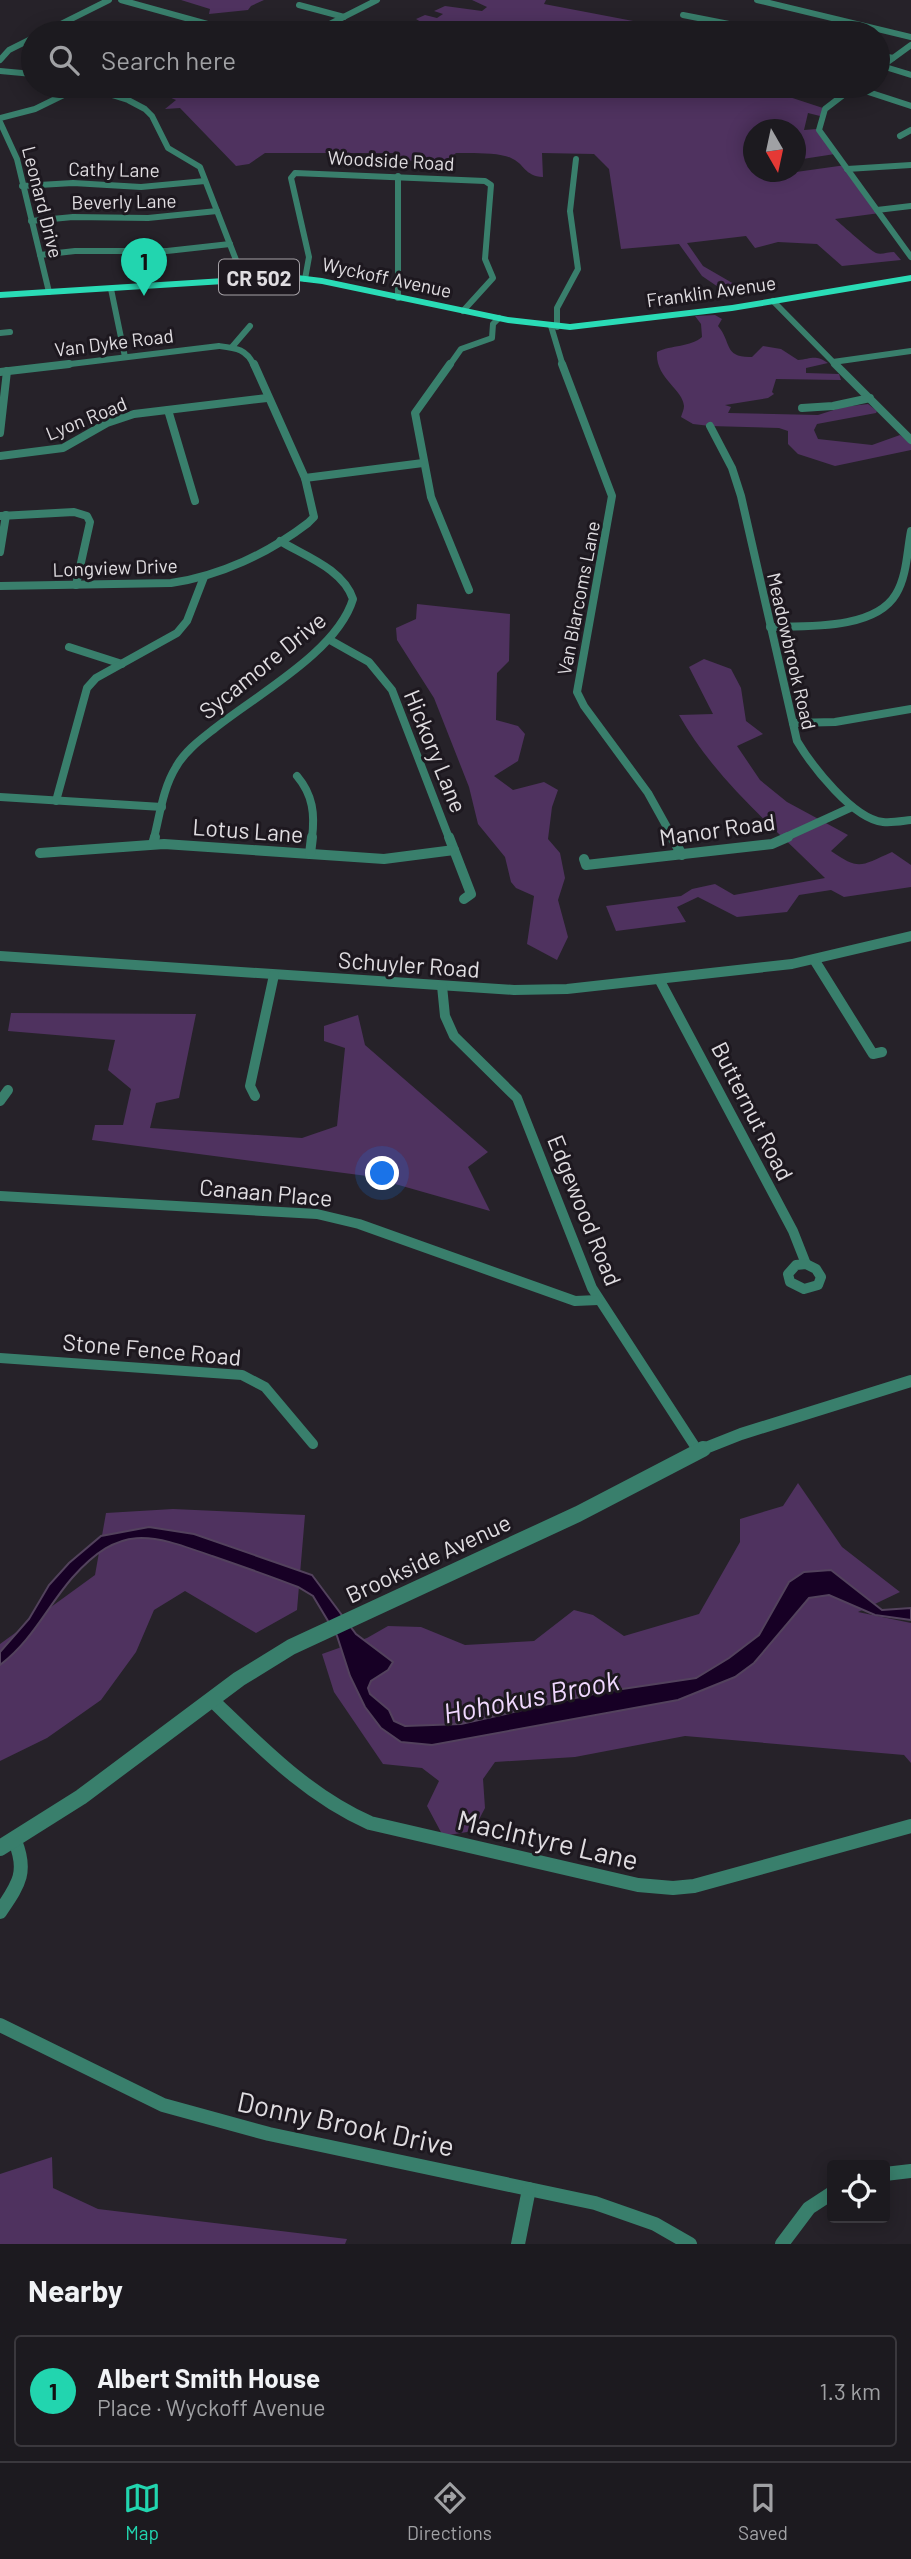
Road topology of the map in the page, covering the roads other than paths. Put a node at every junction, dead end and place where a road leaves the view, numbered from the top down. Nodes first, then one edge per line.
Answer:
1 (109, 0) edge
2 (121, 0) edge
3 (377, 0) edge
4 (757, 0) edge
5 (299, 5) dead end
6 (683, 15) dead end
7 (344, 17) junction
8 (67, 21) edge
9 (197, 21) edge
10 (336, 21) edge
11 (714, 21) edge
12 (844, 21) edge
13 (890, 32) edge
14 (911, 37) edge
15 (21, 44) edge
16 (910, 46) edge
17 (890, 57) edge
18 (893, 58) junction
19 (0, 60) edge
20 (890, 60) edge
21 (890, 70) edge
22 (0, 71) edge
23 (21, 73) edge
24 (911, 75) edge
25 (58, 98) edge
26 (122, 98) edge
27 (840, 98) edge
28 (887, 98) edge
29 (911, 106) edge
30 (0, 120) edge
31 (911, 130) edge
32 (900, 136) dead end
33 (576, 159) dead end
34 (911, 165) edge
35 (847, 169) junction
36 (398, 176) junction
37 (205, 181) junction
38 (22, 187) junction
39 (911, 206) edge
40 (877, 209) junction
41 (217, 211) junction
42 (31, 221) junction
43 (230, 244) junction
44 (40, 255) junction
45 (911, 257) edge
46 (243, 278) junction
47 (911, 278) edge
48 (304, 279) junction
49 (111, 289) junction
50 (49, 292) junction
51 (0, 295) edge
52 (398, 298) junction
53 (773, 301) junction
54 (463, 311) junction
55 (499, 318) junction
56 (514, 321) joint
57 (250, 326) dead end
58 (554, 326) junction
59 (10, 332) dead end
60 (0, 333) edge
61 (232, 347) junction
62 (911, 351) edge
63 (125, 357) junction
64 (833, 362) junction
65 (4, 371) edge
66 (267, 398) junction
67 (870, 398) junction
68 (802, 408) dead end
69 (167, 410) junction
70 (1, 416) edge
71 (710, 426) dead end
72 (0, 433) edge
73 (911, 440) edge
74 (0, 456) edge
75 (423, 463) junction
76 (305, 478) junction
77 (195, 501) dead end
78 (3, 516) edge
79 (911, 531) edge
80 (280, 541) junction
81 (0, 552) edge
82 (908, 562) edge
83 (204, 577) junction
84 (76, 585) junction
85 (0, 586) edge
86 (469, 590) dead end
87 (770, 627) junction
88 (330, 640) junction
89 (69, 647) dead end
90 (121, 664) junction
91 (911, 709) edge
92 (793, 723) junction
93 (297, 776) dead end
94 (0, 797) edge
95 (56, 801) junction
96 (162, 807) junction
97 (852, 807) junction
98 (911, 820) edge
99 (153, 844) junction
100 (454, 850) junction
101 (40, 853) dead end
102 (310, 854) junction
103 (682, 855) junction
104 (584, 859) dead end
105 (464, 899) dead end
106 (911, 936) edge
107 (0, 956) edge
108 (815, 961) junction
109 (274, 975) junction
110 (659, 979) junction
111 (442, 986) junction
112 (882, 1052) dead end
113 (8, 1090) dead end
114 (255, 1096) dead end
115 (0, 1101) edge
116 (0, 1196) edge
117 (806, 1264) dead end
118 (598, 1300) junction
119 (0, 1357) edge
120 (911, 1381) edge
121 (313, 1444) dead end
122 (698, 1451) junction
123 (354, 1617) joint
124 (212, 1700) junction
125 (911, 1826) edge
126 (7, 1845) edge
127 (0, 1912) edge
128 (0, 2025) edge
129 (911, 2171) edge
130 (890, 2173) edge
131 (528, 2189) junction
132 (827, 2196) edge
133 (518, 2244) edge
134 (690, 2244) edge
135 (782, 2244) edge

1 - 8 street
2 - 9 street
3 - 7 street
4 - 12 street
5 - 7 street
6 - 11 street
7 - 10 street
13 - 14 street
15 - 19 street
16 - 18 street
17 - 18 street
18 - 20 street
21 - 24 street
22 - 23 street
25 - 30 street
26 - 37 street
27 - 35 street
28 - 29 street
30 - 38 street, Leonard Drive
31 - 32 street
33 - 58 street
34 - 35 street
35 - 40 street
36 - 48 street, Woodside Road
36 - 52 street
36 - 54 street, Woodside Road
37 - 38 street, Cathy Lane
37 - 41 street
38 - 42 street, Leonard Drive
39 - 40 street
40 - 45 street
41 - 42 street, Beverly Lane
41 - 43 street
42 - 44 street, Leonard Drive
43 - 44 street
43 - 46 street
44 - 50 street, Leonard Drive
46 - 48 main road, Wyckoff Avenue / CR 502
46 - 49 main road, Wyckoff Avenue / CR 502
47 - 53 main road, Franklin Avenue / CR 502
48 - 52 main road, Wyckoff Avenue / CR 502
49 - 50 main road, Wyckoff Avenue / CR 502
49 - 63 street
50 - 51 main road, Wyckoff Avenue / CR 502
52 - 54 main road, Wyckoff Avenue / CR 502
53 - 58 main road, Franklin Avenue / CR 502
53 - 64 street
54 - 55 main road, Wyckoff Avenue / CR 502
55 - 56 main road, Wyckoff Avenue / CR 502
55 - 75 street
56 - 58 main road, Franklin Avenue / CR 502
57 - 61 street
58 - 103 street, Van Blarcoms Lane
59 - 60 street
61 - 63 street, Van Dyke Road
61 - 66 street, Longview Drive
62 - 64 street
63 - 65 street, Van Dyke Road
64 - 67 street
65 - 70 street
66 - 69 street, Lyon Road
66 - 76 street, Longview Drive
67 - 68 street
67 - 73 street
69 - 74 street, Lyon Road
69 - 77 street
70 - 72 street
71 - 87 street, Meadowbrook Road
75 - 76 street
75 - 86 street
76 - 80 street, Longview Drive
78 - 81 street
78 - 84 street
79 - 82 street
80 - 83 street, Longview Drive
80 - 88 street, Sycamore Drive
82 - 87 street
83 - 84 street, Longview Drive
83 - 90 street
84 - 85 street, Longview Drive
87 - 92 street, Meadowbrook Road
88 - 96 street, Sycamore Drive
88 - 100 street, Hickory Lane
89 - 90 street
90 - 95 street
91 - 92 street
92 - 97 street, Meadowbrook Road
93 - 102 street
94 - 95 street
95 - 96 street
96 - 99 street, Sycamore Drive
97 - 98 street, Meadowbrook Road
97 - 103 street, Manor Road
99 - 101 street, Lotus Lane
99 - 102 street, Lotus Lane
100 - 102 street, Lotus Lane
100 - 105 street, Hickory Lane
103 - 104 street, Manor Road
106 - 108 street, Schuyler Road
107 - 109 street, Schuyler Road
108 - 110 street, Schuyler Road
108 - 112 street
109 - 111 street, Schuyler Road
109 - 114 street
110 - 111 street, Schuyler Road
110 - 117 street, Butternut Road
111 - 118 street, Edgewood Road
113 - 115 street
116 - 118 street, Canaan Place
118 - 122 street, Edgewood Road
119 - 121 street, Stone Fence Road
120 - 122 street, Brookside Avenue
122 - 123 street, Brookside Avenue
123 - 124 street, Brookside Avenue
124 - 125 street, MacIntyre Lane
124 - 126 street, Brookside Avenue
126 - 127 street
128 - 131 street, Donny Brook Drive
129 - 130 street
131 - 133 street
131 - 134 street, Donny Brook Drive
132 - 135 street

